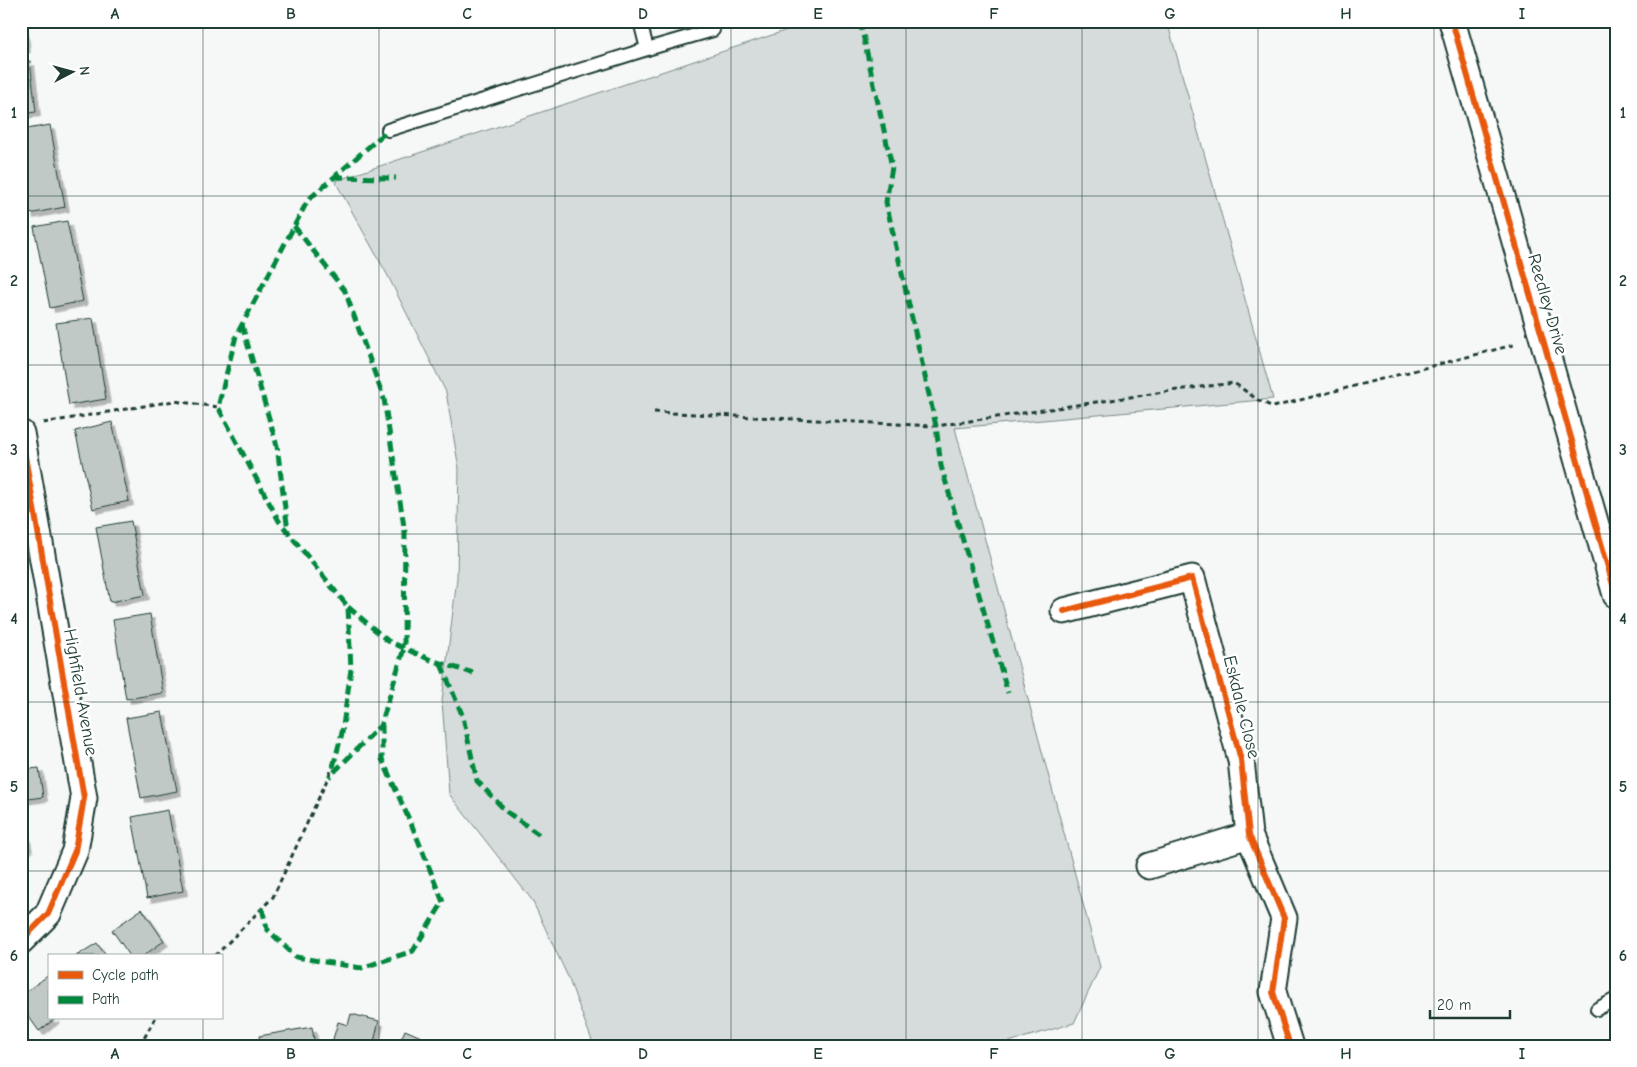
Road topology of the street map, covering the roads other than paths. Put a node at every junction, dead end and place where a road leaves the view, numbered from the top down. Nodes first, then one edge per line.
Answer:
1 (640, 21) edge
2 (1452, 21) edge
3 (713, 30) dead end
4 (647, 49) junction
5 (388, 130) dead end
6 (31, 428) edge
7 (1616, 595) edge
8 (1064, 611) dead end
9 (1249, 835) junction
10 (1149, 866) dead end
11 (21, 941) edge
12 (1616, 999) edge
13 (1597, 1009) dead end
14 (1290, 1046) edge

1 - 4 lane
2 - 7 street, Reedley Drive
3 - 4 lane
4 - 5 lane
6 - 11 street, Highfield Avenue
8 - 9 street, Eskdale Close
9 - 10 street
9 - 14 street, Eskdale Close
12 - 13 lane

